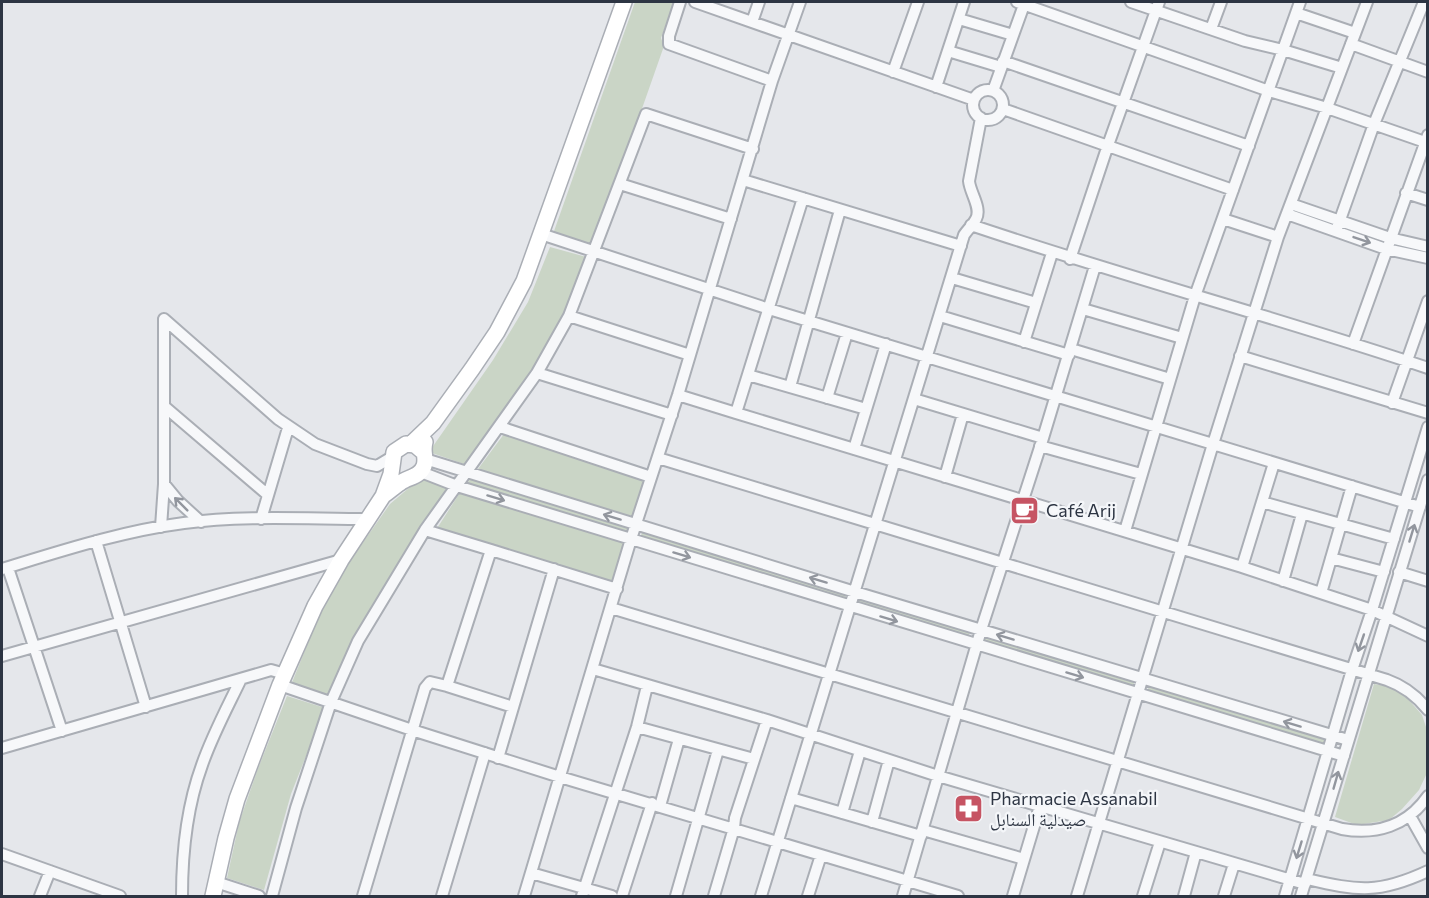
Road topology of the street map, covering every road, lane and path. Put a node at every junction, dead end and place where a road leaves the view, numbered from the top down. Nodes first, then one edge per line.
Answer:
1 (624, 2) edge
2 (680, 2) edge
3 (695, 2) edge
4 (759, 2) edge
5 (800, 2) edge
6 (918, 2) edge
7 (964, 2) edge
8 (1022, 2) edge
9 (1131, 2) edge
10 (1221, 2) edge
11 (1300, 2) edge
12 (1367, 2) edge
13 (1424, 2) edge
14 (1157, 6) edge
15 (1296, 14) junction
16 (959, 19) junction
17 (752, 22) junction
18 (1211, 29) junction
19 (1356, 33) junction
20 (788, 34) junction
21 (1013, 35) junction
22 (1351, 44) junction
23 (1143, 46) junction
24 (1283, 50) junction
25 (948, 51) junction
26 (1400, 62) junction
27 (1002, 64) junction
28 (1342, 68) junction
29 (893, 72) junction
30 (1428, 72) edge
31 (772, 81) junction
32 (936, 87) junction
33 (993, 91) junction
34 (1269, 91) junction
35 (974, 100) junction
36 (1123, 103) junction
37 (1327, 108) junction
38 (1002, 109) junction
39 (981, 118) junction
40 (1374, 124) junction
41 (1426, 138) edge
42 (1249, 146) junction
43 (1107, 147) junction
44 (753, 149) junction
45 (743, 180) junction
46 (620, 184) junction
47 (1233, 190) junction
48 (1406, 193) junction
49 (803, 198) junction
50 (1428, 200) edge
51 (1289, 209) junction
52 (840, 210) junction
53 (731, 219) junction
54 (1222, 219) junction
55 (971, 225) junction
56 (1338, 226) junction
57 (541, 234) junction
58 (1278, 237) junction
59 (1388, 243) junction
60 (961, 246) junction
61 (1428, 247) edge
62 (595, 251) junction
63 (1052, 253) junction
64 (1428, 258) edge
65 (1070, 259) junction
66 (1095, 266) junction
67 (952, 278) junction
68 (710, 290) junction
69 (1196, 296) junction
70 (1428, 301) edge
71 (1036, 303) junction
72 (769, 309) junction
73 (1083, 309) junction
74 (1254, 313) junction
75 (569, 316) junction
76 (940, 316) junction
77 (809, 321) junction
78 (847, 333) junction
79 (1182, 338) junction
80 (1024, 342) junction
81 (886, 344) junction
82 (1353, 344) junction
83 (1070, 352) junction
84 (690, 355) junction
85 (1240, 356) junction
86 (927, 357) junction
87 (1406, 360) junction
88 (1428, 368) edge
89 (537, 373) junction
90 (748, 375) junction
91 (1170, 379) junction
92 (789, 387) junction
93 (678, 395) junction
94 (1056, 396) junction
95 (827, 398) junction
96 (914, 399) junction
97 (1392, 403) junction
98 (165, 407) junction
99 (866, 409) junction
100 (736, 413) junction
101 (1428, 413) edge
102 (963, 414) junction
103 (672, 415) junction
104 (1155, 426) junction
105 (500, 427) junction
106 (1428, 427) edge
107 (288, 428) junction
108 (1042, 442) junction
109 (1213, 444) junction
110 (854, 449) junction
111 (658, 458) junction
112 (392, 461) junction
113 (418, 461) junction
114 (895, 462) junction
115 (1274, 463) junction
116 (467, 472) junction
117 (1141, 474) junction
118 (651, 477) junction
119 (945, 477) junction
120 (1428, 480) edge
121 (164, 484) junction
122 (457, 486) junction
123 (1352, 486) junction
124 (268, 495) junction
125 (383, 496) junction
126 (1022, 501) junction
127 (1262, 502) junction
128 (1405, 502) junction
129 (1423, 503) edge
130 (1302, 514) junction
131 (261, 519) junction
132 (368, 519) junction
133 (201, 522) junction
134 (875, 524) junction
135 (636, 525) junction
136 (1341, 525) junction
137 (161, 527) junction
138 (425, 530) junction
139 (1125, 531) junction
140 (631, 539) junction
141 (1394, 539) junction
142 (96, 541) junction
143 (1182, 548) junction
144 (491, 550) junction
145 (1331, 558) junction
146 (341, 560) junction
147 (1004, 564) junction
148 (1242, 567) junction
149 (4, 568) edge
150 (554, 569) junction
151 (1384, 572) junction
152 (1400, 572) junction
153 (1283, 581) junction
154 (1428, 581) edge
155 (617, 589) junction
156 (855, 592) junction
157 (1321, 593) junction
158 (850, 607) junction
159 (612, 608) junction
160 (1372, 610) junction
161 (1163, 611) junction
162 (1386, 616) junction
163 (121, 622) junction
164 (981, 630) junction
165 (1428, 636) edge
166 (977, 645) junction
167 (33, 646) junction
168 (2, 656) edge
169 (593, 669) junction
170 (1352, 670) junction
171 (830, 674) junction
172 (1367, 675) junction
173 (1143, 679) junction
174 (282, 680) junction
175 (240, 681) junction
176 (447, 686) junction
177 (647, 686) junction
178 (1138, 694) junction
179 (331, 702) junction
180 (146, 706) junction
181 (513, 707) junction
182 (1428, 710) edge
183 (957, 713) junction
184 (767, 720) junction
185 (637, 728) junction
186 (412, 730) junction
187 (62, 731) junction
188 (812, 735) junction
189 (1332, 736) junction
190 (679, 739) junction
191 (1348, 740) junction
192 (2, 748) edge
193 (718, 750) junction
194 (860, 751) junction
195 (1327, 751) junction
196 (485, 753) junction
197 (1344, 756) junction
198 (498, 758) junction
199 (754, 759) junction
200 (889, 760) junction
201 (1118, 761) junction
202 (938, 776) junction
203 (560, 777) junction
204 (616, 792) junction
205 (1428, 796) edge
206 (791, 798) junction
207 (656, 805) junction
208 (1040, 806) junction
209 (842, 813) junction
210 (1410, 816) junction
211 (700, 818) junction
212 (1308, 820) junction
213 (872, 822) junction
214 (1099, 824) junction
215 (1324, 824) junction
216 (734, 828) junction
217 (922, 833) junction
218 (778, 841) junction
219 (1160, 842) junction
220 (1428, 848) edge
221 (1196, 852) junction
222 (2, 854) edge
223 (821, 855) junction
224 (1024, 859) junction
225 (1234, 864) junction
226 (50, 871) junction
227 (1428, 871) edge
228 (531, 873) junction
229 (1290, 880) junction
230 (1306, 881) junction
231 (908, 882) junction
232 (215, 889) edge
233 (583, 892) edge
234 (40, 897) edge
235 (120, 897) edge
236 (182, 897) edge
237 (259, 897) edge
238 (272, 897) edge
239 (363, 897) edge
240 (442, 897) edge
241 (524, 897) edge
242 (612, 897) edge
243 (622, 897) edge
244 (676, 897) edge
245 (714, 897) edge
246 (762, 897) edge
247 (808, 897) edge
248 (903, 897) edge
249 (958, 897) edge
250 (1013, 897) edge
251 (1077, 897) edge
252 (1143, 897) edge
253 (1184, 897) edge
254 (1224, 897) edge
255 (1285, 897) edge
256 (1301, 897) edge

1 - 57 main road
2 - 31 street
3 - 17 street
4 - 17 street
5 - 20 street
6 - 29 street
7 - 16 street
8 - 21 street
8 - 23 street
9 - 14 street
10 - 18 street
11 - 15 street
12 - 19 street
13 - 26 street
14 - 18 street
14 - 23 street
15 - 19 street
15 - 24 street
16 - 21 street
16 - 25 street
17 - 20 street
18 - 24 street
19 - 22 street
20 - 29 street
20 - 31 street
21 - 27 street
22 - 26 street
22 - 28 street
23 - 34 street
23 - 36 street
24 - 28 street
24 - 34 street
25 - 27 street
25 - 32 street
26 - 30 street
26 - 40 street
27 - 33 street
27 - 36 street
28 - 37 street
29 - 32 street
31 - 44 street
32 - 35 street
33 - 35 street
33 - 38 street
34 - 37 street
34 - 42 street
35 - 39 street
36 - 42 street
36 - 43 street
37 - 40 street
37 - 51 street
38 - 39 street
38 - 43 street
39 - 55 street
40 - 41 street
40 - 56 street
41 - 48 street
42 - 47 street
43 - 47 street
43 - 65 street
44 - 45 street
44 - 46 street
45 - 49 street
45 - 53 street
46 - 53 street
46 - 62 street
47 - 54 street
48 - 50 street
48 - 59 street
49 - 52 street
49 - 72 street
51 - 56 street
51 - 58 street
52 - 60 street
52 - 77 street
53 - 68 street
54 - 58 street
54 - 69 street
55 - 60 street
55 - 63 street
56 - 59 street
57 - 62 street
57 - 113 main road
58 - 74 street
59 - 61 street
59 - 64 street
59 - 82 street
60 - 67 street
62 - 68 street
62 - 75 street
63 - 65 street
63 - 71 street
65 - 66 street
66 - 69 street
66 - 73 street
67 - 71 street
67 - 76 street
68 - 72 street
68 - 84 street
69 - 74 street
69 - 79 street
70 - 87 street
71 - 80 street
72 - 77 street
72 - 90 street
73 - 79 street
73 - 83 street
74 - 82 street
74 - 85 street
75 - 84 street
75 - 89 street
76 - 80 street
76 - 86 street
77 - 78 street
77 - 92 street
78 - 81 street
78 - 95 street
79 - 91 street
80 - 83 street
81 - 86 street
81 - 99 street
82 - 87 street
83 - 91 street
83 - 94 street
84 - 93 street
85 - 97 street
85 - 109 street
86 - 94 street
86 - 96 street
87 - 88 street
87 - 97 street
89 - 103 street
89 - 105 street
90 - 92 street
90 - 100 street
91 - 104 street
92 - 95 street
93 - 100 street
93 - 103 street
94 - 104 street
94 - 108 street
95 - 99 street
96 - 102 street
96 - 114 street
97 - 101 street
98 - 107 street
98 - 121 street
98 - 124 street
99 - 110 street
100 - 110 street
102 - 108 street
102 - 119 street
103 - 111 street
104 - 109 street
104 - 117 street
105 - 116 street
105 - 118 street
106 - 128 street
107 - 112 street
107 - 124 street
108 - 117 street
108 - 126 street
109 - 115 street
109 - 143 street
110 - 114 street
111 - 118 street
111 - 134 street
112 - 113 main road
112 - 113 main road
112 - 125 main road
113 - 116 street
113 - 122 street
113 - 125 main road
114 - 119 street
114 - 134 street
115 - 123 street
115 - 127 street
116 - 122 street
135 -> 116 street
117 - 139 street
118 - 135 street
119 - 126 street
120 - 129 street
133 -> 121 street
121 - 137 street
122 - 138 street
122 -> 140 street
123 - 128 street
123 - 136 street
124 - 131 street
125 - 132 main road
126 - 139 street
126 - 147 street
127 - 130 street
127 - 148 street
128 - 129 street
128 - 141 street
152 -> 129 street
130 - 136 street
130 - 153 street
131 - 132 street
131 - 133 street
132 - 146 main road
133 - 137 street
134 - 147 street
134 - 156 street
135 - 140 street
156 -> 135 street
136 - 141 street
136 - 145 street
137 - 142 street
138 - 144 street
138 - 179 street
139 - 143 street
140 - 155 street
140 -> 158 street
141 - 151 street
142 - 149 street
142 - 163 street
143 - 148 street
143 - 161 street
144 - 150 street
144 - 176 street
145 - 151 street
145 - 157 street
146 - 163 street
146 - 174 main road
147 - 161 street
147 - 164 street
148 - 153 street
149 - 167 street
150 - 155 street
150 - 181 street
151 - 160 street
152 - 154 street
152 - 162 street
153 - 157 street
155 - 159 street
156 - 158 street
156 - 164 street
157 - 160 street
158 -> 166 street
158 - 171 street
159 - 169 street
159 - 171 street
160 - 162 street
160 -> 170 street
161 - 170 street
161 - 173 street
162 - 165 street
162 - 172 street
163 - 167 street
163 - 180 street
164 - 166 street
173 -> 164 street
166 -> 178 street
166 - 183 street
167 - 168 street
167 - 187 street
169 - 177 street
169 - 203 street
170 - 172 street
170 - 189 street
171 - 183 street
171 - 188 street
172 - 182 street
172 - 191 street
173 - 178 street
189 -> 173 street
174 - 175 street
174 - 179 street
174 - 232 main road
175 - 180 street
175 - 236 street
176 - 181 street
176 - 186 street
177 - 184 street
177 - 185 street
178 - 195 street
178 - 201 street
179 - 186 street
179 - 238 street
180 - 187 street
181 - 198 street
183 - 201 street
183 - 202 street
184 - 188 street
184 - 199 street
185 - 190 street
185 - 204 street
186 - 196 street
186 - 239 street
187 - 192 street
188 - 194 street
188 - 206 street
189 - 191 street
189 - 195 street
190 - 193 street
190 - 207 street
191 - 197 street
193 - 199 street
193 - 211 street
194 - 200 street
194 - 209 street
195 - 197 street
195 - 212 street
196 - 198 street
196 - 240 street
215 -> 197 street
198 - 203 street
199 - 216 street
200 - 202 street
200 - 213 street
201 - 212 street
201 - 214 street
202 - 208 street
202 - 217 street
203 - 204 street
203 - 228 street
204 - 207 street
204 - 233 street
205 - 210 street
206 - 209 street
206 - 218 street
207 - 211 street
207 - 243 street
208 - 214 street
208 - 224 street
209 - 213 street
210 - 215 street
210 - 220 street
211 - 216 street
211 - 244 street
212 - 215 street
212 -> 229 street
213 - 217 street
214 - 219 street
214 - 251 street
215 - 230 street
216 - 218 street
216 - 245 street
217 - 224 street
217 - 231 street
218 - 223 street
218 - 246 street
219 - 221 street
219 - 252 street
221 - 225 street
221 - 253 street
222 - 226 street
223 - 231 street
223 - 247 street
224 - 250 street
225 - 229 street
225 - 254 street
226 - 234 street
226 - 235 street
227 - 230 street
228 - 233 street
228 - 241 street
229 - 230 street
229 - 255 street
230 - 256 street
231 - 248 street
231 - 249 street
232 - 237 street
233 - 242 street

